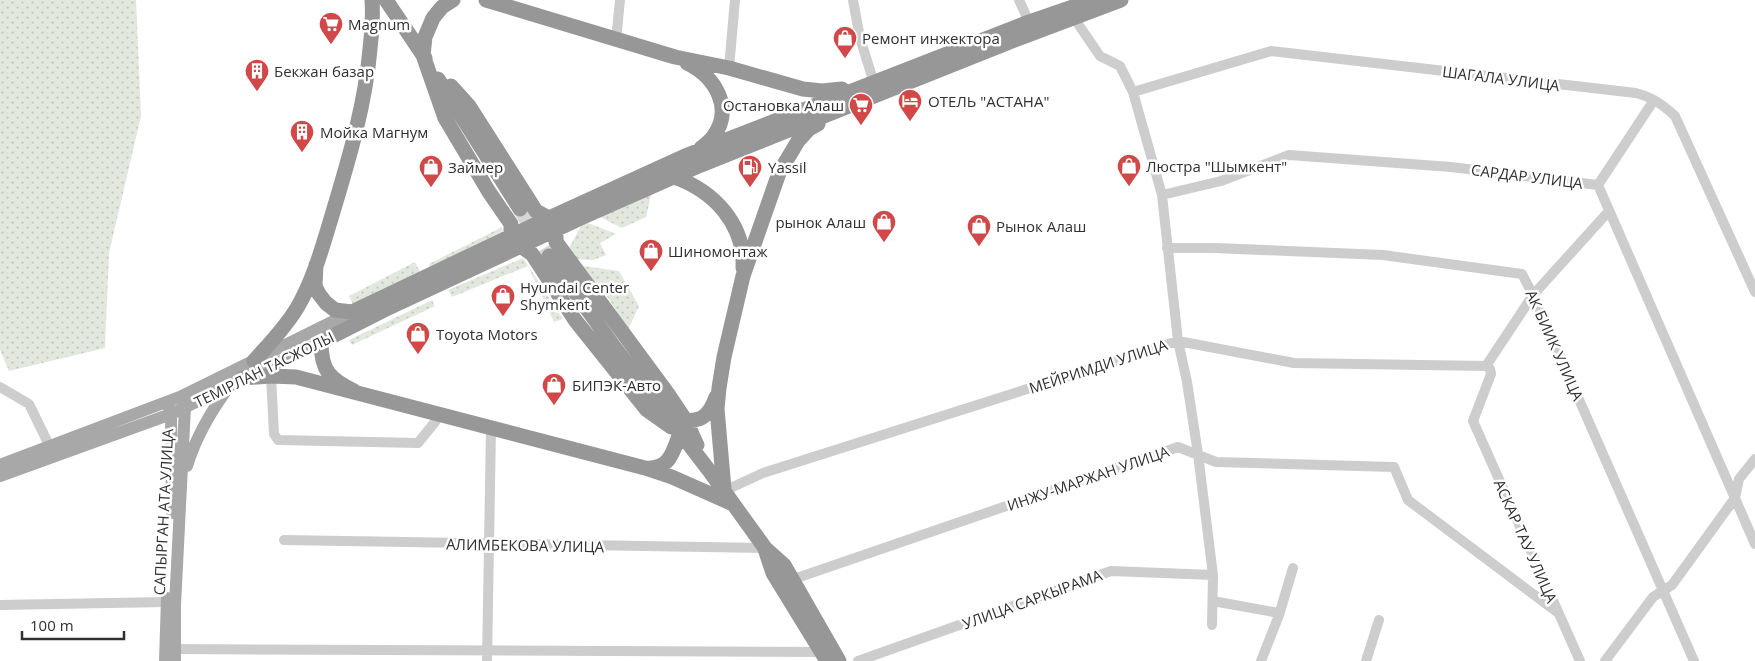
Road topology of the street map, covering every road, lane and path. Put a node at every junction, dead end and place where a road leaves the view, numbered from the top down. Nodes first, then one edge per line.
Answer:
1 (372, 0) edge
2 (386, 0) edge
3 (453, 0) edge
4 (476, 0) edge
5 (620, 0) edge
6 (735, 0) edge
7 (853, 0) edge
8 (1019, 0) edge
9 (1093, 0) edge
10 (1121, 0) edge
11 (500, 3) edge
12 (1069, 9) edge
13 (1029, 22) junction
14 (405, 28) junction
15 (371, 36) junction
16 (616, 40) junction
17 (423, 55) junction
18 (675, 57) junction
19 (729, 68) junction
20 (869, 85) junction
21 (1133, 92) junction
22 (1654, 100) junction
23 (857, 103) junction
24 (699, 151) junction
25 (674, 177) junction
26 (1598, 185) junction
27 (1162, 195) junction
28 (520, 209) tunnel mouth
29 (1609, 211) junction
30 (549, 225) junction
31 (511, 230) junction
32 (1167, 248) junction
33 (527, 251) junction
34 (549, 256) tunnel mouth
35 (316, 265) junction
36 (743, 276) junction
37 (1755, 292) edge
38 (1534, 295) junction
39 (352, 312) junction
40 (1178, 340) junction
41 (321, 342) junction
42 (254, 362) junction
43 (1486, 366) junction
44 (271, 376) junction
45 (237, 381) junction
46 (0, 386) edge
47 (719, 388) junction
48 (354, 391) junction
49 (167, 401) junction
50 (184, 401) junction
51 (171, 414) junction
52 (439, 414) junction
53 (679, 425) junction
54 (492, 428) junction
55 (50, 447) junction
56 (1198, 454) junction
57 (1755, 460) edge
58 (0, 465) edge
59 (645, 468) junction
60 (0, 476) edge
61 (182, 483) junction
62 (724, 490) junction
63 (1735, 498) junction
64 (733, 504) junction
65 (284, 540) dead end
66 (1755, 544) edge
67 (490, 545) junction
68 (765, 548) junction
69 (1293, 568) dead end
70 (1213, 575) junction
71 (787, 582) junction
72 (1663, 591) junction
73 (1213, 601) junction
74 (166, 602) junction
75 (0, 605) edge
76 (1557, 612) junction
77 (1279, 613) junction
78 (1379, 620) dead end
79 (1212, 625) dead end
80 (170, 655) edge
81 (487, 656) edge
82 (824, 657) edge
83 (839, 661) edge
84 (858, 661) edge
85 (1260, 661) edge
86 (1366, 661) edge
87 (1580, 661) edge
88 (1605, 661) edge
89 (1694, 661) edge

1 - 15 highway
2 - 14 highway
3 - 17 highway
4 - 11 highway
5 - 16 street
6 - 19 street
7 - 20 street
8 - 13 street
9 - 12 highway
10 - 12 highway
11 - 16 highway
12 - 13 highway
12 - 21 street
12 - 23 highway
13 - 20 highway
14 - 15 highway
14 - 17 highway
15 - 35 highway
16 - 18 highway
17 - 28 highway
17 - 30 highway
17 - 31 highway
18 - 19 highway
18 - 24 highway
19 - 20 highway
20 - 24 highway
21 - 22 street, ШАГАЛА УЛИЦА
21 - 27 street
22 - 26 street
22 - 37 street, ШАГАЛА УЛИЦА
23 - 25 highway
23 - 36 highway
24 - 30 highway
25 - 30 highway
25 - 36 highway
26 - 27 street, САРДАР УЛИЦА
26 - 29 street, САРДАР УЛИЦА
27 - 32 street
29 - 38 street
29 - 63 street, САРДАР УЛИЦА
30 - 31 highway, ТЕМІРЛАН ТАСЖОЛЫ
30 - 33 highway, ТЕМІРЛАН ТАСЖОЛЫ
30 - 53 highway
31 - 39 highway, ТЕМІРЛАН ТАСЖОЛЫ
32 - 38 street, АК БИИК УЛИЦА
32 - 40 street
33 - 41 highway, ТЕМІРЛАН ТАСЖОЛЫ
33 - 53 highway
34 - 53 highway
35 - 39 highway
35 - 42 highway
36 - 47 highway
38 - 43 street
38 - 72 street, АК БИИК УЛИЦА
39 - 42 main road, ТЕМІРЛАН ТАСЖОЛЫ
40 - 43 street, МЕЙРИМДИ УЛИЦА
40 - 56 street
40 - 62 street, МЕЙРИМДИ УЛИЦА
41 - 45 main road, ТЕМІРЛАН ТАСЖОЛЫ
41 - 48 highway
42 - 50 main road, ТЕМІРЛАН ТАСЖОЛЫ
43 - 76 street, АСКАР ТАУ УЛИЦА
44 - 45 highway
44 - 48 highway
44 - 52 street
45 - 50 main road, ТЕМІРЛАН ТАСЖОЛЫ
45 - 61 main road
46 - 55 street
47 - 53 highway
47 - 62 highway
48 - 52 highway
49 - 50 main road, ТЕМІРЛАН ТАСЖОЛЫ
49 - 51 main road, САПЫРГАН АТА УЛИЦА
49 - 55 main road, ТЕМІРЛАН ТАСЖОЛЫ
50 - 51 main road, ТЕМІРЛАН ТАСЖОЛЫ
50 - 61 main road, САПЫРГАН АТА УЛИЦА
51 - 60 main road, ТЕМІРЛАН ТАСЖОЛЫ
51 - 74 main road, САПЫРГАН АТА УЛИЦА
52 - 54 highway
53 - 59 highway
53 - 62 highway
54 - 59 highway
54 - 67 street
55 - 58 main road, ТЕМІРЛАН ТАСЖОЛЫ
56 - 70 street
56 - 71 street, ИНЖУ-МАРЖАН УЛИЦА
56 - 76 street, ИНЖУ-МАРЖАН УЛИЦА
57 - 63 street
59 - 64 highway
61 - 80 main road, САПЫРГАН АТА УЛИЦА
62 - 64 highway
63 - 66 street, САРДАР УЛИЦА
63 - 72 street
64 - 68 highway
65 - 67 street, АЛИМБЕКОВА УЛИЦА
67 - 68 street, АЛИМБЕКОВА УЛИЦА
67 - 81 street
68 - 71 highway
69 - 77 street
70 - 73 street
70 - 84 street, УЛИЦА САРКЫРАМА
71 - 82 highway
71 - 83 highway
72 - 88 street
72 - 89 street, АК БИИК УЛИЦА
73 - 77 street
73 - 79 street
74 - 75 street
74 - 80 main road, САПЫРГАН АТА УЛИЦА
76 - 87 street, АСКАР ТАУ УЛИЦА
77 - 85 street
78 - 86 street
80 - 81 street
81 - 82 street

